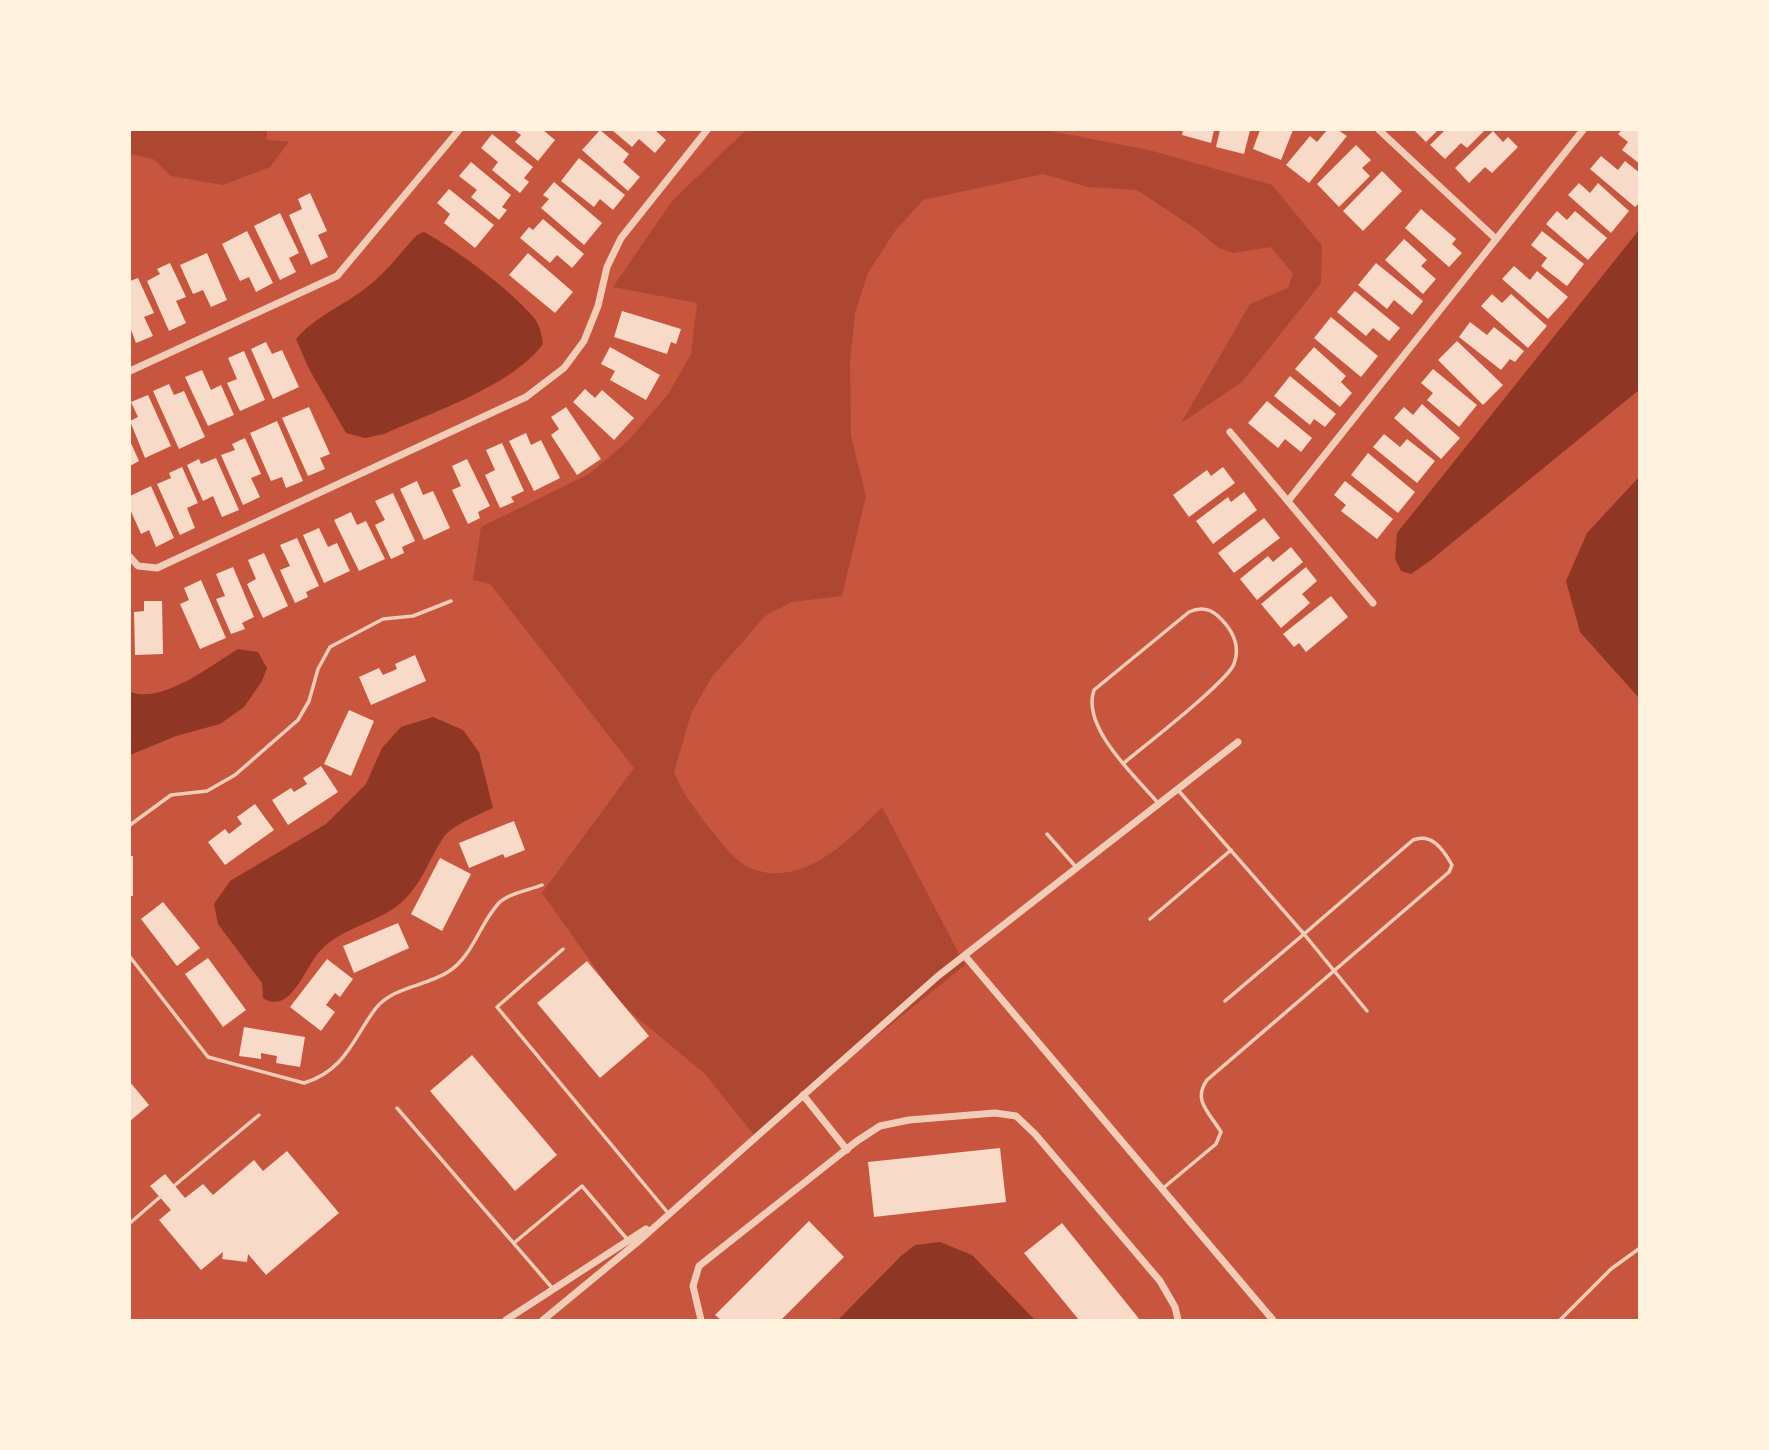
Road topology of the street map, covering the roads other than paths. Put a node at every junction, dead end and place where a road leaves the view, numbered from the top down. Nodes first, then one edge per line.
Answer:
1 (460, 130) edge
2 (707, 130) edge
3 (1379, 130) edge
4 (1583, 130) edge
5 (1496, 239) junction
6 (130, 371) edge
7 (1230, 432) dead end
8 (1288, 501) junction
9 (130, 557) edge
10 (451, 601) dead end
11 (1373, 603) dead end
12 (1238, 742) dead end
13 (1125, 763) junction
14 (1178, 790) junction
15 (1159, 805) junction
16 (130, 825) edge
17 (1047, 834) dead end
18 (1231, 850) junction
19 (1077, 868) junction
20 (542, 885) dead end
21 (1150, 919) dead end
22 (1304, 934) junction
23 (563, 950) dead end
24 (965, 956) junction
25 (130, 957) edge
26 (1334, 971) junction
27 (1225, 1001) dead end
28 (1367, 1011) dead end
29 (803, 1095) junction
30 (397, 1108) dead end
31 (259, 1115) dead end
32 (847, 1150) junction
33 (175, 1185) dead end
34 (1162, 1189) junction
35 (160, 1197) dead end
36 (666, 1215) junction
37 (130, 1223) edge
38 (629, 1241) junction
39 (514, 1243) junction
40 (1640, 1248) edge
41 (555, 1291) junction
42 (506, 1321) edge
43 (543, 1321) edge
44 (701, 1321) edge
45 (1178, 1321) edge
46 (1273, 1321) edge
47 (1560, 1321) edge

1 - 6 street
2 - 9 street
3 - 5 street
4 - 5 street
5 - 8 street
7 - 8 street
8 - 11 street
10 - 16 lane
12 - 14 street
13 - 13 lane
13 - 15 lane
14 - 15 street
14 - 18 lane
15 - 19 street
17 - 19 lane
18 - 21 lane
18 - 22 lane
19 - 24 street
20 - 25 lane
22 - 26 lane
22 - 26 lane
22 - 27 lane
23 - 36 lane
24 - 29 street
24 - 34 street
26 - 28 lane
26 - 34 lane
29 - 32 street
29 - 36 street
30 - 39 lane
31 - 33 lane
32 - 44 street
32 - 45 street
34 - 46 street
35 - 37 lane
36 - 38 street
36 - 43 street
38 - 39 lane
38 - 41 street
39 - 41 lane
40 - 47 lane
41 - 42 street

